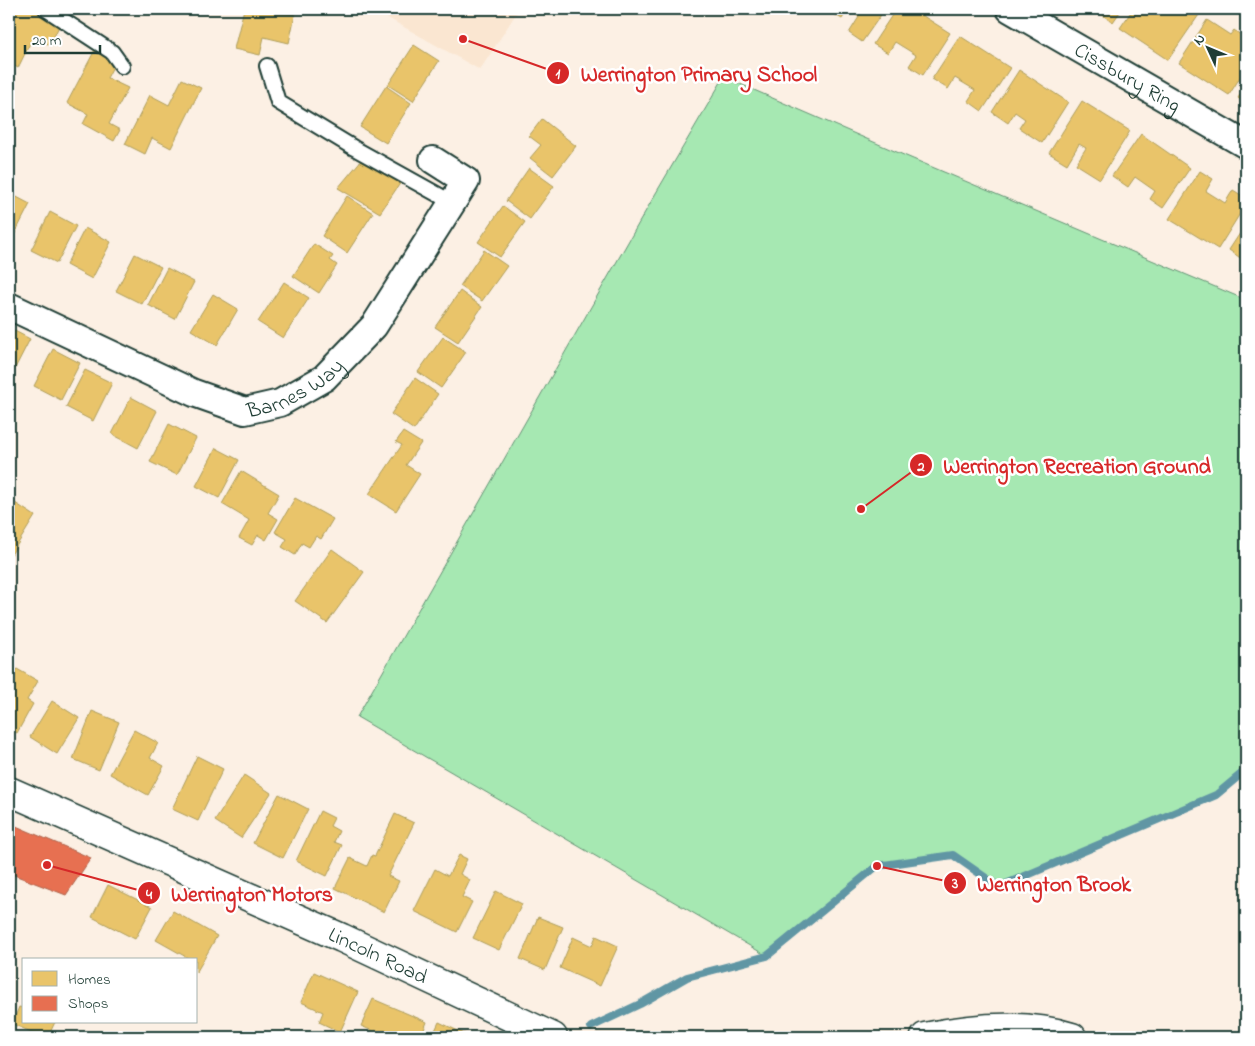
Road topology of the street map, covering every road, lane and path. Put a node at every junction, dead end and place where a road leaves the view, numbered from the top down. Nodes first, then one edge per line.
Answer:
1 (46, 9) edge
2 (1010, 9) edge
3 (122, 66) dead end
4 (267, 66) dead end
5 (1246, 145) edge
6 (433, 160) dead end
7 (453, 203) junction
8 (9, 306) edge
9 (9, 791) edge
10 (552, 1037) edge
11 (925, 1037) edge
12 (1072, 1037) edge

1 - 3 lane
2 - 5 street, Cissbury Ring
4 - 7 lane
6 - 7 street, Barnes Way
7 - 8 street, Barnes Way
9 - 10 street, Lincoln Road
11 - 12 street

